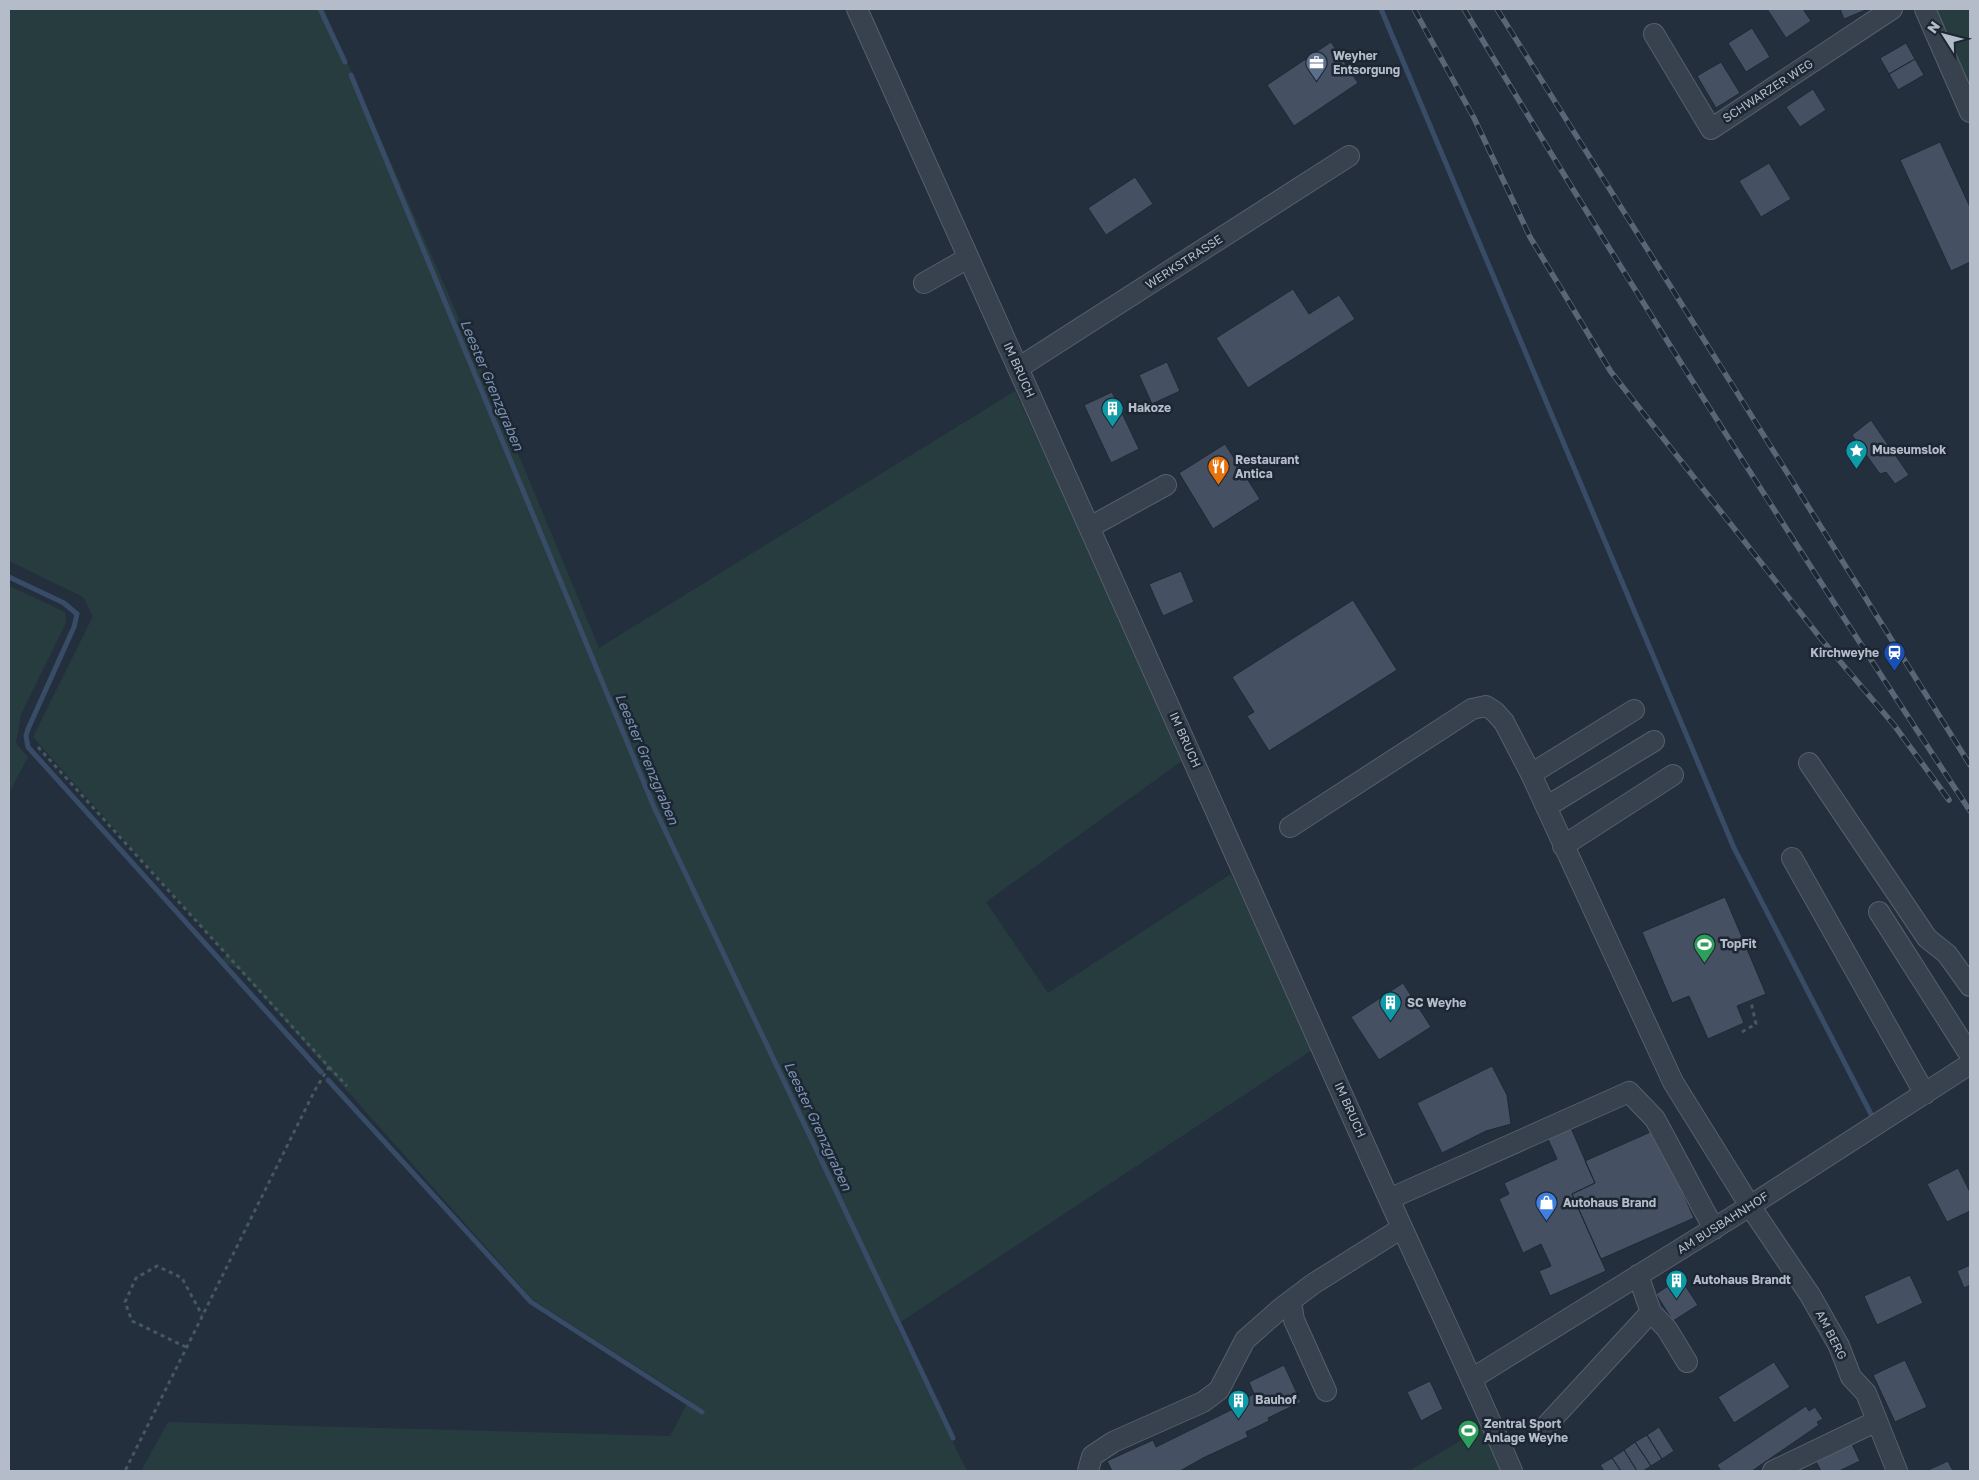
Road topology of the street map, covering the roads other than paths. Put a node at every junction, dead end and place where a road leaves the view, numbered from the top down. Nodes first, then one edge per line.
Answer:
1 (857, 9) edge
2 (1892, 9) edge
3 (1925, 9) edge
4 (1654, 34) dead end
5 (1970, 112) edge
6 (1349, 156) dead end
7 (968, 258) junction
8 (924, 283) dead end
9 (1018, 368) junction
10 (1166, 485) dead end
11 (1090, 528) junction
12 (1634, 710) dead end
13 (1654, 741) dead end
14 (1809, 764) dead end
15 (1531, 774) junction
16 (1673, 775) dead end
17 (1546, 807) junction
18 (1290, 827) dead end
19 (1563, 846) junction
20 (1792, 858) dead end
21 (1879, 912) dead end
22 (1970, 986) edge
23 (1970, 1055) edge
24 (1970, 1064) edge
25 (1925, 1094) junction
26 (1389, 1199) junction
27 (1750, 1206) junction
28 (1402, 1228) junction
29 (1714, 1229) junction
30 (1638, 1276) junction
31 (1291, 1301) junction
32 (1652, 1312) junction
33 (1687, 1362) dead end
34 (1473, 1378) junction
35 (1326, 1391) dead end
36 (1877, 1421) junction
37 (1544, 1428) dead end
38 (1088, 1471) edge
39 (1512, 1471) edge
40 (1773, 1471) edge
41 (1896, 1471) edge

1 - 7 street, IM BRUCH
2 - 4 street, SCHWARZER WEG
3 - 5 street
6 - 9 street, WERKSTRASSE
7 - 8 street
7 - 9 street, IM BRUCH
9 - 11 street, IM BRUCH
10 - 11 street
11 - 26 street, IM BRUCH
12 - 15 street
13 - 17 street
14 - 22 street
15 - 17 street, AM BERG
15 - 18 street, AM BERG
16 - 19 street
17 - 19 street, AM BERG
19 - 27 street, AM BERG
20 - 25 street
21 - 23 street
24 - 25 street, AM BUSBAHNHOF
25 - 27 street, AM BUSBAHNHOF
26 - 28 street, IM BRUCH
26 - 29 street
27 - 29 street, AM BUSBAHNHOF
27 - 36 street, AM BERG
28 - 31 street
28 - 34 street, IM BRUCH
29 - 30 street, AM BUSBAHNHOF
30 - 32 street
30 - 34 street, AM BUSBAHNHOF
31 - 35 street
31 - 38 street
32 - 33 street
32 - 37 street
34 - 39 street, IM BRUCH
36 - 40 street
36 - 41 street, AM BERG

